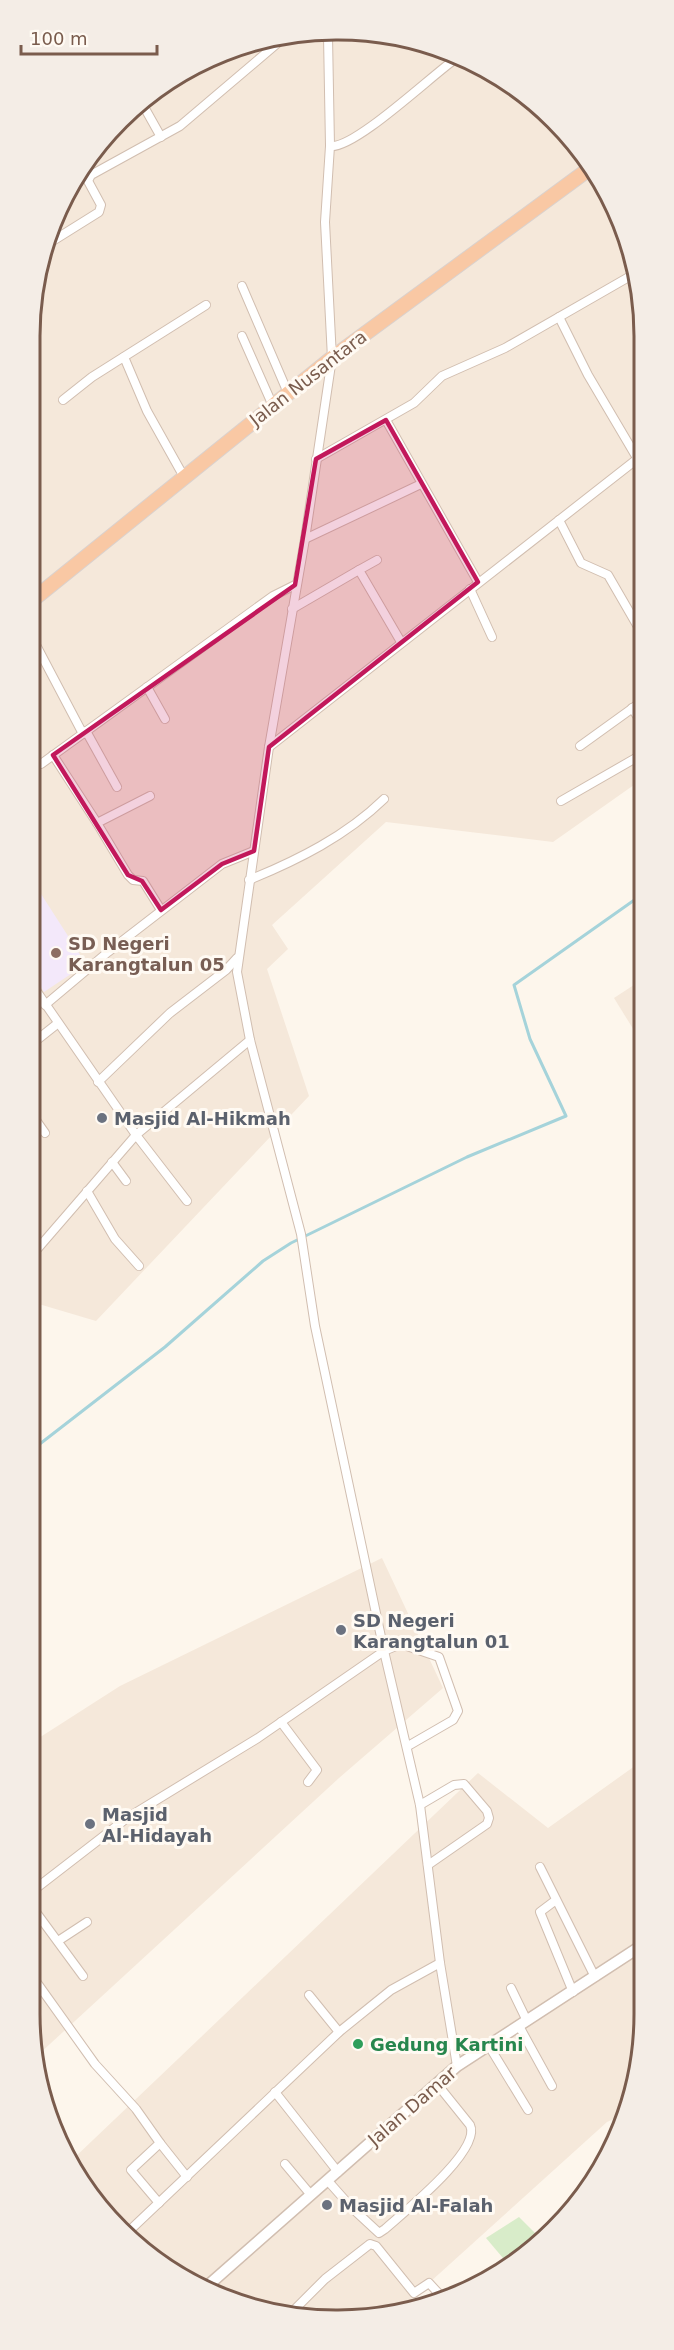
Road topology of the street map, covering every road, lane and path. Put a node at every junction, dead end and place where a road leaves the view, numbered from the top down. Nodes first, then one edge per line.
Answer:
1 (328, 40) edge
2 (272, 48) edge
3 (450, 63) edge
4 (146, 111) edge
5 (161, 137) junction
6 (330, 146) junction
7 (585, 173) edge
8 (58, 238) edge
9 (628, 278) edge
10 (242, 286) dead end
11 (206, 305) dead end
12 (559, 317) junction
13 (242, 336) dead end
14 (124, 357) junction
15 (332, 358) junction
16 (288, 393) junction
17 (63, 400) dead end
18 (273, 406) junction
19 (386, 420) junction
20 (634, 449) edge
21 (316, 459) junction
22 (634, 461) edge
23 (184, 477) junction
24 (421, 484) junction
25 (558, 520) junction
26 (305, 538) junction
27 (377, 560) dead end
28 (359, 570) junction
29 (478, 582) junction
30 (296, 585) junction
31 (470, 589) junction
32 (40, 594) edge
33 (292, 609) junction
34 (634, 620) edge
35 (492, 637) dead end
36 (401, 642) junction
37 (40, 652) edge
38 (147, 687) junction
39 (632, 708) joint
40 (634, 711) edge
41 (165, 719) dead end
42 (85, 732) junction
43 (580, 746) dead end
44 (269, 747) junction
45 (53, 755) junction
46 (634, 759) edge
47 (40, 762) edge
48 (117, 787) dead end
49 (150, 796) dead end
50 (384, 799) dead end
51 (561, 801) dead end
52 (97, 823) junction
53 (254, 851) junction
54 (249, 880) junction
55 (161, 910) junction
56 (237, 958) junction
57 (40, 997) edge
58 (45, 1005) junction
59 (57, 1024) junction
60 (40, 1037) edge
61 (250, 1040) junction
62 (98, 1082) junction
63 (40, 1126) edge
64 (45, 1133) dead end
65 (136, 1135) junction
66 (112, 1162) junction
67 (126, 1181) dead end
68 (87, 1191) junction
69 (187, 1201) dead end
70 (40, 1246) edge
71 (139, 1266) dead end
72 (384, 1651) junction
73 (281, 1722) junction
74 (408, 1746) junction
75 (308, 1782) dead end
76 (420, 1805) junction
77 (428, 1864) junction
78 (540, 1868) dead end
79 (40, 1885) edge
80 (556, 1900) junction
81 (40, 1917) edge
82 (87, 1922) dead end
83 (58, 1941) junction
84 (634, 1951) edge
85 (440, 1962) junction
86 (83, 1976) dead end
87 (595, 1977) junction
88 (40, 1987) edge
89 (511, 1988) dead end
90 (573, 1992) junction
91 (309, 1995) dead end
92 (523, 2023) junction
93 (339, 2032) junction
94 (489, 2046) junction
95 (457, 2066) junction
96 (437, 2084) junction
97 (552, 2086) dead end
98 (275, 2092) junction
99 (528, 2110) dead end
100 (160, 2143) junction
101 (285, 2164) dead end
102 (338, 2172) junction
103 (187, 2177) junction
104 (328, 2181) junction
105 (311, 2195) junction
106 (159, 2203) junction
107 (133, 2228) edge
108 (380, 2233) junction
109 (370, 2244) junction
110 (212, 2282) edge
111 (437, 2292) edge
112 (297, 2307) edge

1 - 6 street
2 - 5 street
3 - 6 street
4 - 5 street
5 - 8 street
6 - 15 street
7 - 15 highway, Jalan Nusantara
9 - 12 street
10 - 16 street
11 - 14 street
12 - 19 street
12 - 20 street
13 - 18 street
14 - 17 street
14 - 23 street
15 - 16 highway, Jalan Nusantara
15 - 21 street
16 - 18 highway, Jalan Nusantara
18 - 23 highway, Jalan Nusantara
19 - 21 street
19 - 24 street
21 - 26 street
22 - 25 street
23 - 32 highway, Jalan Nusantara
24 - 26 street
24 - 29 street
25 - 29 street
25 - 34 street
26 - 30 street
27 - 28 street
28 - 33 street
28 - 36 street
29 - 31 street
30 - 33 street
30 - 38 street
31 - 35 street
31 - 36 street
33 - 44 street
36 - 44 street
37 - 42 street
38 - 41 street
38 - 42 street
39 - 40 street
39 - 43 street
42 - 45 street
42 - 48 street
44 - 53 street
45 - 47 street
45 - 52 street
46 - 51 street
49 - 52 street
50 - 54 street
52 - 55 street
53 - 54 street
53 - 55 street
54 - 56 street
55 - 58 street
56 - 61 street
56 - 62 street
57 - 58 street
58 - 59 street
59 - 60 street
59 - 62 street
61 - 65 street
61 - 72 street
62 - 65 street
63 - 64 street
65 - 66 street
65 - 69 street
66 - 67 street
66 - 68 street
68 - 70 street
68 - 71 street
72 - 73 street
72 - 74 street
72 - 74 street
73 - 75 street
73 - 79 street
74 - 76 street
76 - 77 street
76 - 77 street
77 - 85 street
78 - 80 street
80 - 87 street
80 - 90 street
81 - 83 street
82 - 83 street
83 - 86 street
84 - 87 street, Jalan Damar
85 - 93 street
85 - 95 street
87 - 90 street, Jalan Damar
88 - 100 street
89 - 92 street
90 - 92 street, Jalan Damar
91 - 93 street
92 - 94 street, Jalan Damar
92 - 97 street
93 - 98 street
94 - 95 street, Jalan Damar
94 - 99 street
95 - 96 street, Jalan Damar
96 - 102 street, Jalan Damar
96 - 108 street
98 - 102 street
98 - 103 street
100 - 103 street
100 - 106 street
101 - 105 street
102 - 104 street, Jalan Damar
103 - 106 street
104 - 105 street, Jalan Damar
104 - 108 street
105 - 110 street, Jalan Damar
106 - 107 street
108 - 109 street
109 - 111 street
109 - 112 street

